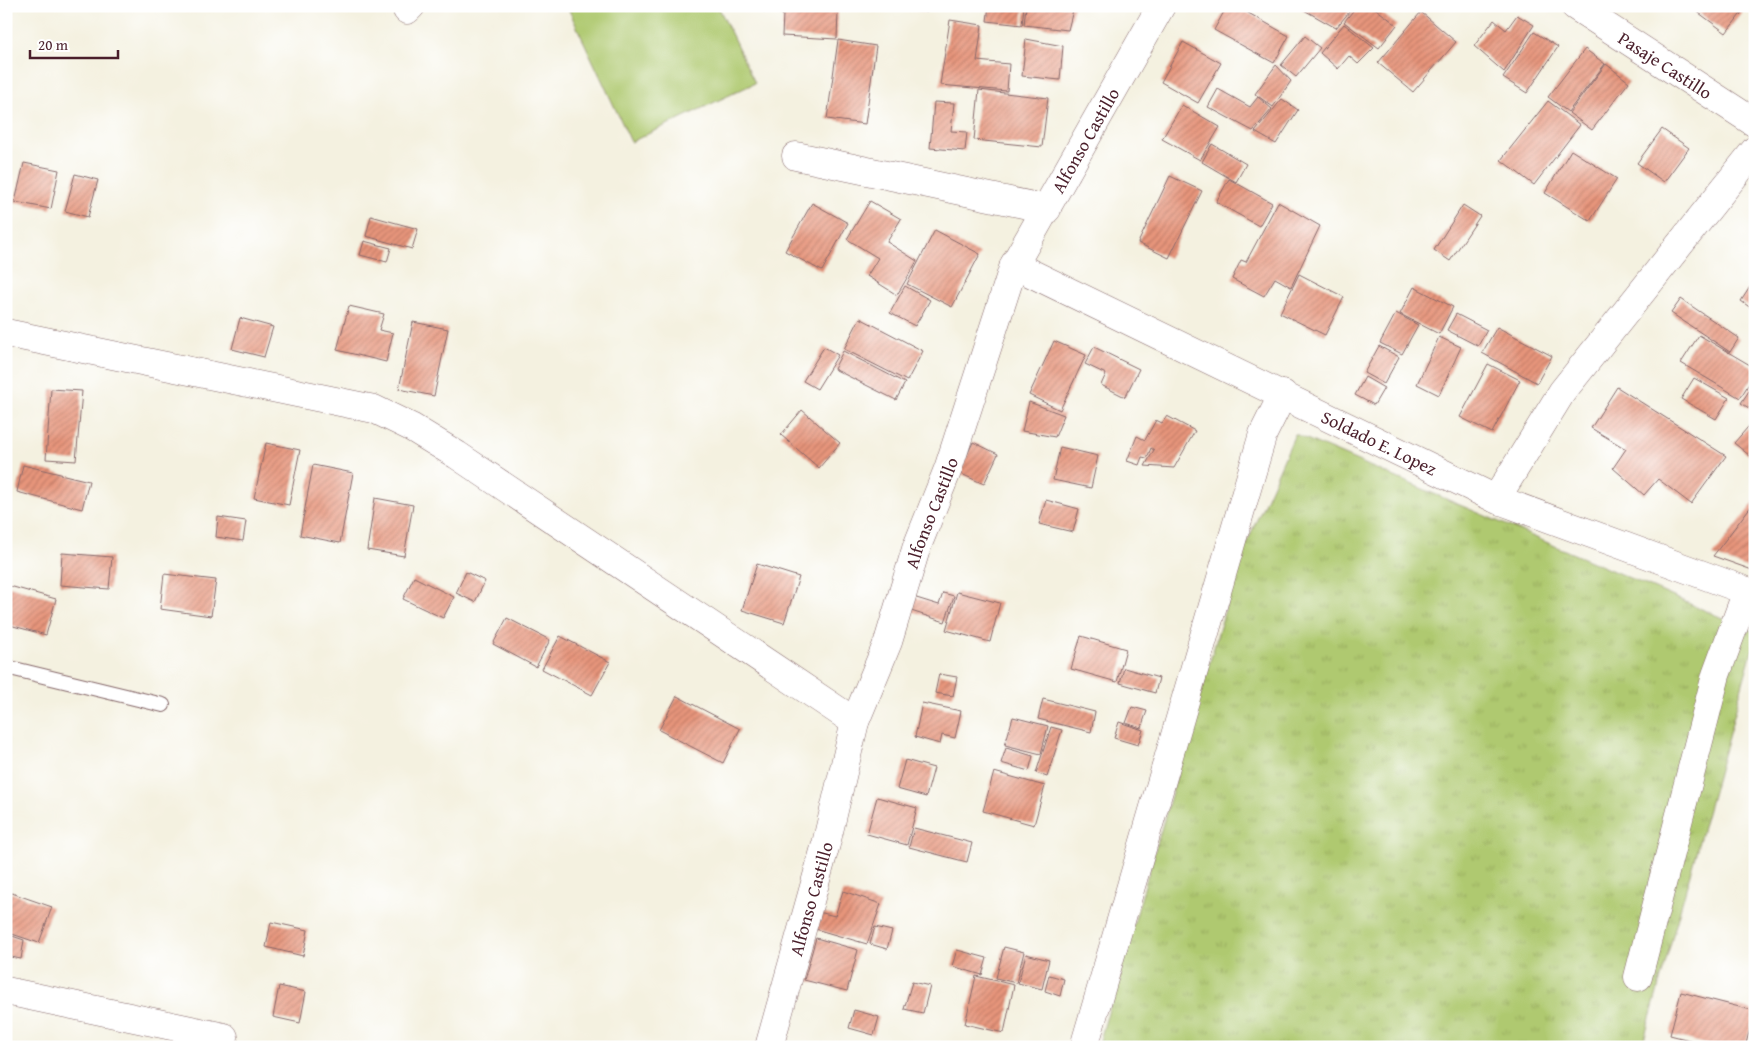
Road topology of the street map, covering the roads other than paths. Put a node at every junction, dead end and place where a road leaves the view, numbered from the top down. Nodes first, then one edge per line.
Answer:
1 (1161, 6) edge
2 (1575, 6) edge
3 (1755, 123) edge
4 (1755, 150) edge
5 (796, 156) dead end
6 (1047, 210) junction
7 (1014, 265) junction
8 (6, 333) edge
9 (1283, 394) junction
10 (1496, 499) junction
11 (1751, 593) edge
12 (6, 667) edge
13 (163, 705) dead end
14 (855, 722) junction
15 (1638, 977) dead end
16 (6, 991) edge
17 (224, 1038) dead end
18 (769, 1047) edge
19 (1084, 1047) edge

1 - 6 street, Alfonso Castillo
2 - 3 street, Pasaje Castillo
4 - 10 street
5 - 6 street
6 - 7 street, Alfonso Castillo
7 - 9 street, Soldado E. Lopez
7 - 14 street, Alfonso Castillo
8 - 14 street
9 - 10 street, Soldado E. Lopez
9 - 19 street
10 - 11 street, Soldado E. Lopez
11 - 15 street
12 - 13 lane
14 - 18 street, Alfonso Castillo
16 - 17 street

